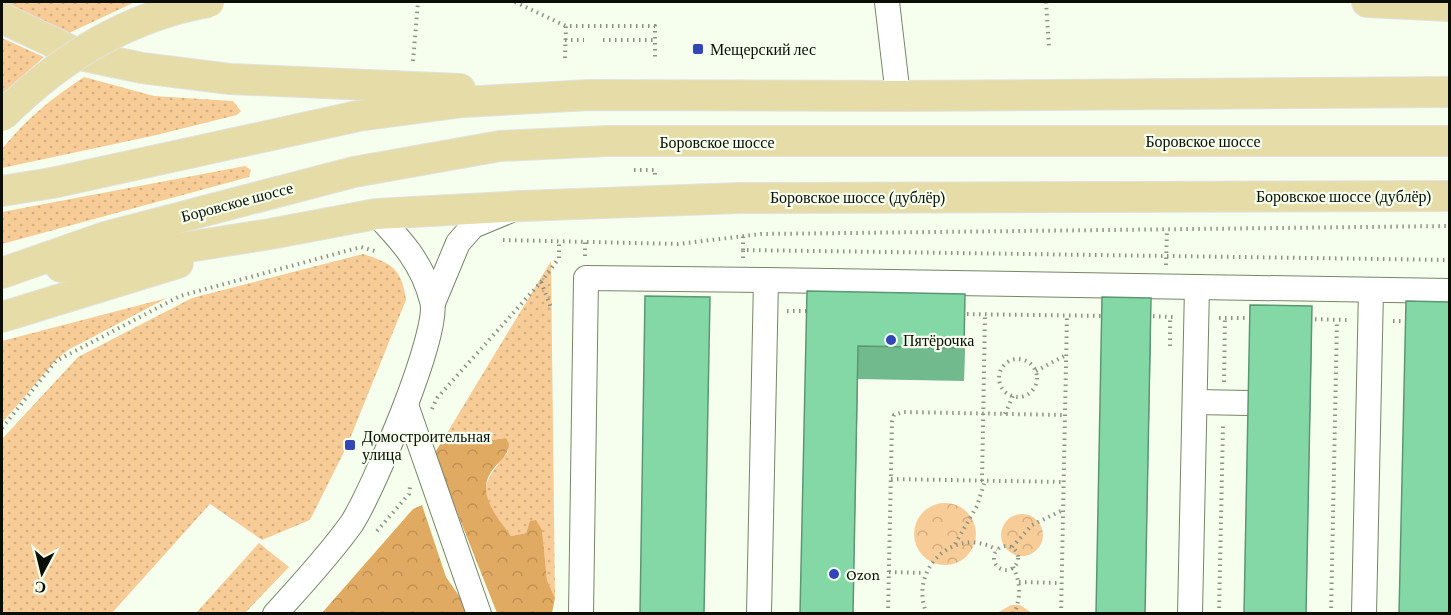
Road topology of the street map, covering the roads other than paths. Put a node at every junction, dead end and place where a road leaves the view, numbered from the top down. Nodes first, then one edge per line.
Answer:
1 (209, 2) edge
2 (887, 2) edge
3 (1367, 2) edge
4 (1449, 6) edge
5 (2, 18) edge
6 (1449, 92) edge
7 (589, 95) junction
8 (898, 96) junction
9 (2, 116) edge
10 (1449, 141) edge
11 (2, 191) edge
12 (1449, 196) edge
13 (522, 206) junction
14 (376, 214) junction
15 (270, 234) junction
16 (2, 275) edge
17 (754, 280) junction
18 (1197, 287) junction
19 (1371, 290) junction
20 (1449, 291) edge
21 (433, 303) junction
22 (2, 317) edge
23 (1194, 402) junction
24 (1249, 403) edge
25 (406, 405) junction
26 (275, 614) edge
27 (479, 614) edge
28 (581, 614) edge
29 (759, 614) edge
30 (1190, 614) edge
31 (1364, 614) edge

1 - 9 main road, bridge
2 - 8 street
3 - 4 main road
5 - 7 main road
6 - 8 main road
7 - 8 main road
7 - 11 main road
10 - 16 main road, Боровское шоссе
12 - 13 main road, Боровское шоссе (дублёр)
13 - 14 main road, Боровское шоссе (дублёр)
13 - 21 street
14 - 15 main road, Боровское шоссе (дублёр)
14 - 21 street
15 - 16 main road
15 - 22 main road
17 - 18 street
17 - 28 street
17 - 29 street
18 - 19 street
18 - 23 street
19 - 20 street
19 - 31 street
21 - 25 street
23 - 24 street
23 - 30 street
25 - 26 street
25 - 27 street

